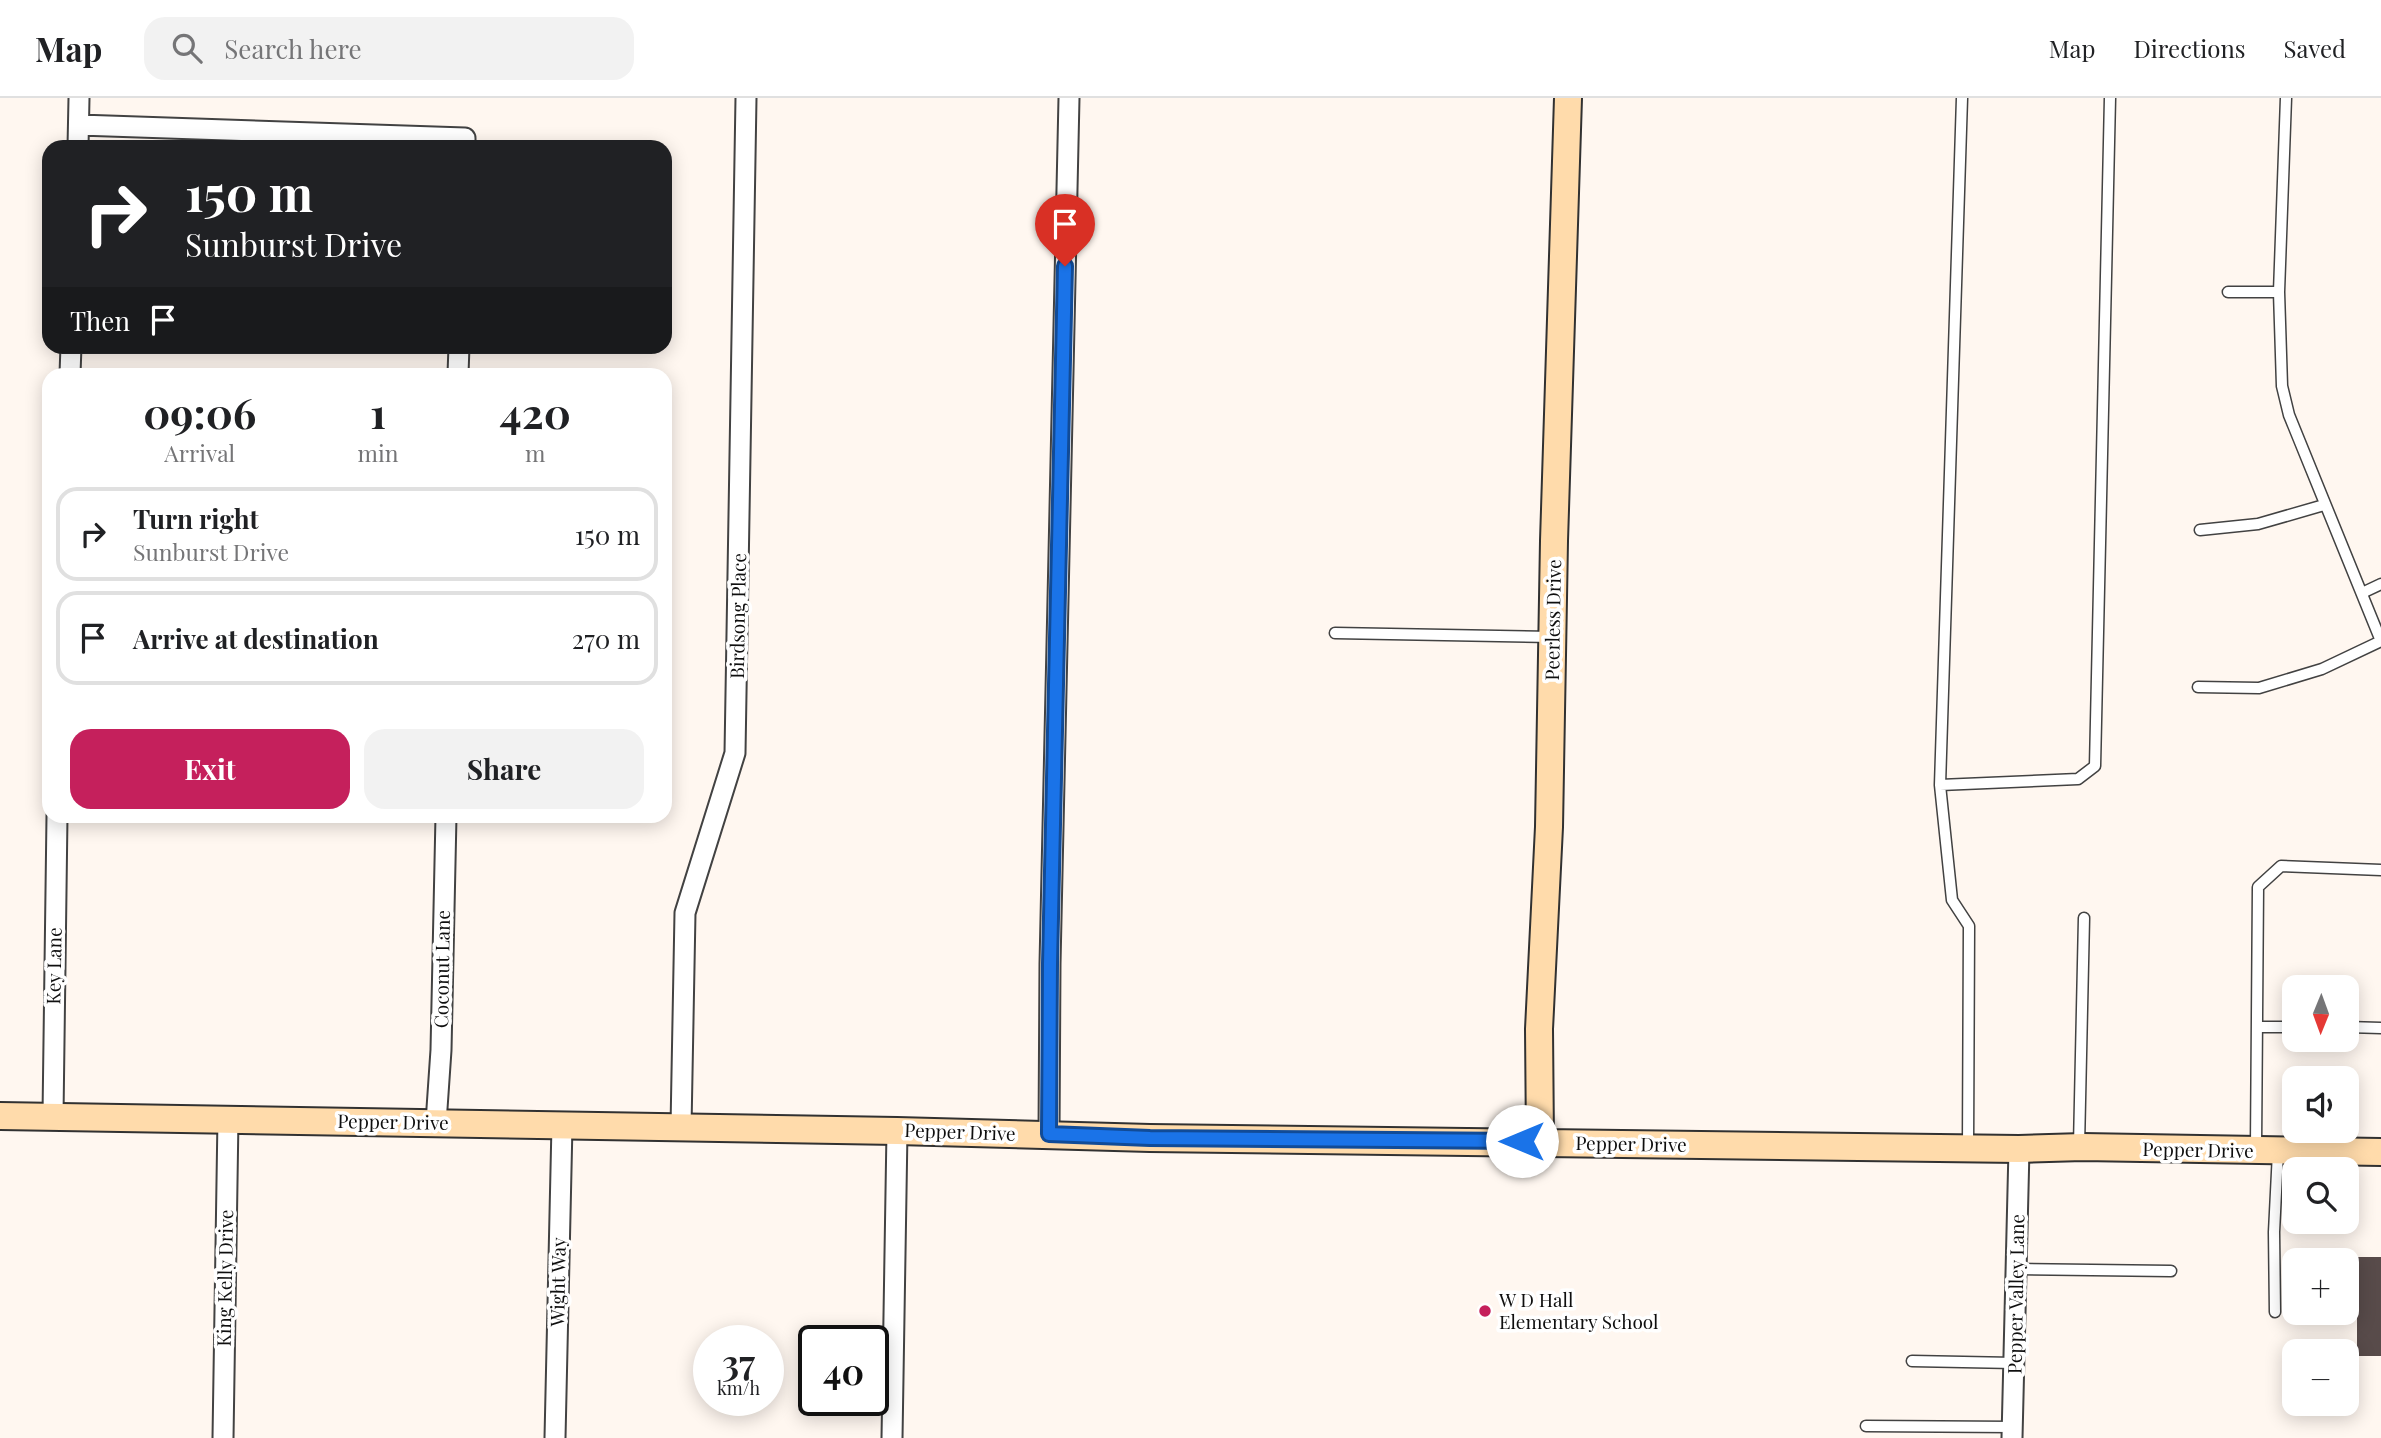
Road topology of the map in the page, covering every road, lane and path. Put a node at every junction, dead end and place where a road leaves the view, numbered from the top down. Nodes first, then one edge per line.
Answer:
1 (79, 98) edge
2 (746, 98) edge
3 (1069, 98) edge
4 (1568, 98) edge
5 (1962, 98) edge
6 (2110, 98) edge
7 (2286, 98) edge
8 (79, 125) junction
9 (78, 140) edge
10 (420, 140) edge
11 (2228, 292) dead end
12 (2279, 292) junction
13 (2325, 505) junction
14 (2200, 530) dead end
15 (2381, 584) edge
16 (2362, 593) junction
17 (1335, 633) dead end
18 (1552, 638) junction
19 (2381, 641) edge
20 (2198, 687) dead end
21 (1940, 785) junction
22 (57, 823) edge
23 (446, 823) edge
24 (2381, 870) edge
25 (2084, 918) dead end
26 (2257, 1027) junction
27 (2282, 1027) edge
28 (2359, 1027) edge
29 (2381, 1028) edge
30 (0, 1116) edge
31 (53, 1116) junction
32 (228, 1118) junction
33 (436, 1123) junction
34 (562, 1125) junction
35 (681, 1127) junction
36 (897, 1130) junction
37 (1049, 1134) junction
38 (1540, 1142) junction
39 (2079, 1147) junction
40 (1968, 1148) junction
41 (2019, 1149) junction
42 (2267, 1151) junction
43 (2381, 1152) edge
44 (2016, 1269) junction
45 (2171, 1270) dead end
46 (2275, 1312) dead end
47 (1912, 1361) dead end
48 (2014, 1363) junction
49 (1866, 1426) dead end
50 (2013, 1433) edge
51 (223, 1438) edge
52 (555, 1438) edge
53 (892, 1438) edge

1 - 8 street
2 - 35 street, Birdsong Place
3 - 37 street
4 - 18 street, Peerless Drive
5 - 21 lane
6 - 21 lane
7 - 12 lane
8 - 9 street
8 - 10 street
11 - 12 lane
12 - 13 lane
13 - 14 lane
13 - 16 lane
15 - 16 lane
16 - 19 lane
17 - 18 lane
18 - 38 street, Peerless Drive
19 - 20 lane
21 - 40 lane
22 - 31 street, Key Lane
23 - 33 street, Coconut Lane
24 - 26 lane
25 - 39 lane
26 - 27 lane
26 - 42 lane
28 - 29 lane
30 - 31 street, Pepper Drive
31 - 32 street, Pepper Drive
32 - 33 street, Pepper Drive
32 - 51 street, King Kelly Drive
33 - 34 street, Pepper Drive
34 - 35 street, Pepper Drive
34 - 52 street, Wight Way
35 - 36 street, Pepper Drive
36 - 37 street, Pepper Drive
36 - 53 street
37 - 38 street, Pepper Drive
38 - 40 street, Pepper Drive
39 - 41 street, Pepper Drive
39 - 42 street, Pepper Drive
40 - 41 street, Pepper Drive
41 - 44 street, Pepper Valley Lane
42 - 43 street, Pepper Drive
42 - 46 lane
44 - 45 lane
44 - 48 street, Pepper Valley Lane
47 - 48 lane
48 - 50 street, Pepper Valley Lane
49 - 50 lane

